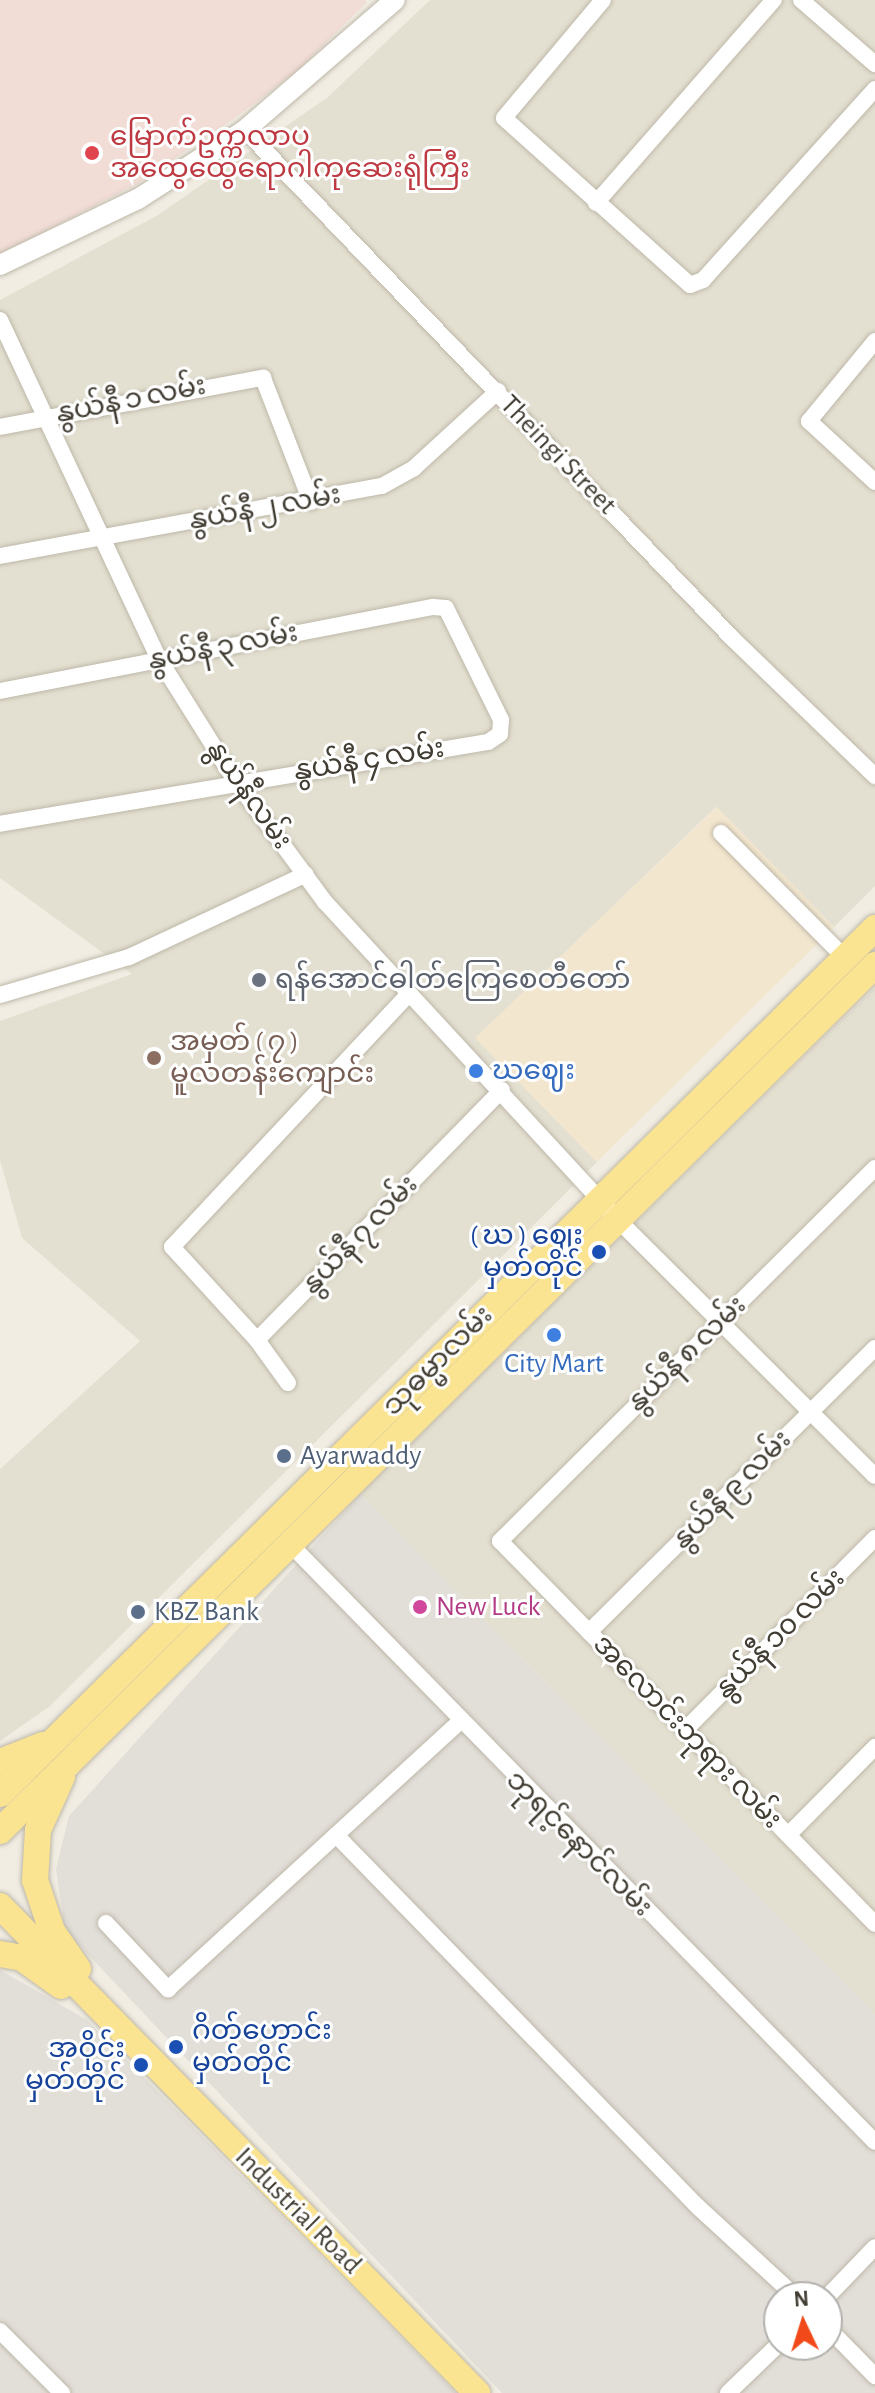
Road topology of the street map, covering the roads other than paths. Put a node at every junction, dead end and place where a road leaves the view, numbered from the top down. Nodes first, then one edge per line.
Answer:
1 (395, 0) edge
2 (603, 0) edge
3 (774, 0) edge
4 (801, 0) edge
5 (875, 64) edge
6 (875, 89) edge
7 (245, 130) junction
8 (596, 203) junction
9 (0, 265) edge
10 (0, 320) edge
11 (875, 341) edge
12 (498, 391) junction
13 (44, 418) junction
14 (0, 427) edge
15 (875, 482) edge
16 (311, 502) junction
17 (97, 537) junction
18 (0, 556) edge
19 (159, 659) junction
20 (0, 691) edge
21 (500, 734) joint
22 (875, 776) edge
23 (235, 780) junction
24 (0, 824) edge
25 (721, 833) dead end
26 (306, 874) junction
27 (875, 928) edge
28 (845, 958) junction
29 (875, 965) edge
30 (0, 995) edge
31 (407, 996) junction
32 (502, 1090) junction
33 (875, 1168) edge
34 (603, 1197) junction
35 (619, 1221) junction
36 (723, 1320) junction
37 (257, 1340) junction
38 (875, 1348) edge
39 (288, 1383) dead end
40 (811, 1411) junction
41 (875, 1476) edge
42 (875, 1538) edge
43 (500, 1541) joint
44 (288, 1542) junction
45 (589, 1632) junction
46 (458, 1723) junction
47 (685, 1730) junction
48 (875, 1747) edge
49 (62, 1750) junction
50 (0, 1762) edge
51 (0, 1794) edge
52 (0, 1831) edge
53 (336, 1835) junction
54 (788, 1835) junction
55 (0, 1906) edge
56 (106, 1923) dead end
57 (875, 1924) edge
58 (0, 1954) edge
59 (118, 2029) junction
60 (875, 2142) edge
61 (875, 2247) edge
62 (779, 2281) edge
63 (842, 2281) edge
64 (0, 2331) edge
65 (843, 2343) edge
66 (763, 2359) edge
67 (875, 2376) edge
68 (62, 2393) edge
69 (477, 2393) edge
70 (728, 2393) edge

1 - 7 street
2 - 8 street
3 - 8 street
4 - 5 street
6 - 8 street
7 - 9 street
7 - 12 street, Theingi Street
10 - 13 street, နွယ်နီလမ်း
11 - 15 street
12 - 16 street, နွယ်နီ ၂ လမ်း
12 - 22 street, Theingi Street
13 - 14 street, နွယ်နီ ၁ လမ်း
13 - 16 street, နွယ်နီ ၁ လမ်း
13 - 17 street, နွယ်နီလမ်း
16 - 17 street, နွယ်နီ ၂ လမ်း
17 - 18 street, နွယ်နီ ၂ လမ်း
17 - 19 street, နွယ်နီလမ်း
19 - 20 street, နွယ်နီ ၃ လမ်း
19 - 21 street, နွယ်နီ ၃ လမ်း
19 - 23 street, နွယ်နီလမ်း
21 - 23 street, နွယ်နီ ၄ လမ်း
23 - 24 street, နွယ်နီ ၄ လမ်း
23 - 26 street, နွယ်နီလမ်း
25 - 28 street
26 - 30 street
26 - 31 street, နွယ်နီလမ်း
27 - 28 main road, သုဓမ္မာလမ်း
28 - 34 main road, သုဓမ္မာလမ်း
29 - 35 main road, သုဓမ္မာလမ်း
31 - 32 street, နွယ်နီလမ်း
31 - 37 street
32 - 34 street, နွယ်နီလမ်း
32 - 37 street, နွယ်နီ ၇ လမ်း
33 - 36 street, နွယ်နီ ၈ လမ်း
34 - 35 street, နွယ်နီလမ်း
34 - 49 main road, သုဓမ္မာလမ်း
35 - 36 street, နွယ်နီလမ်း
35 - 44 main road, သုဓမ္မာလမ်း
36 - 40 street, နွယ်နီလမ်း
36 - 43 street, နွယ်နီ ၈ လမ်း
37 - 39 street
38 - 40 street, နွယ်နီ ၉ လမ်း
40 - 41 street, နွယ်နီလမ်း
40 - 45 street, နွယ်နီ ၉ လမ်း
42 - 47 street, နွယ်နီ ၁၀ လမ်း
43 - 45 street, အလောင်းဘုရား လမ်း
44 - 46 street, ဘုရင့်နောင်လမ်း
44 - 49 main road, သုဓမ္မာလမ်း
45 - 47 street, အလောင်းဘုရား လမ်း
46 - 53 street
46 - 60 street, ဘုရင့်နောင်လမ်း
47 - 54 street, အလောင်းဘုရား လမ်း
48 - 54 street
49 - 50 main road
49 - 51 main road, သုဓမ္မာလမ်း
49 - 52 main road, သုဓမ္မာလမ်း
49 - 59 main road
53 - 56 street
53 - 62 street
54 - 57 street, အလောင်းဘုရား လမ်း
55 - 59 main road
58 - 59 main road
59 - 69 main road, Industrial Road
61 - 63 street
64 - 68 street
65 - 67 street
66 - 70 street

